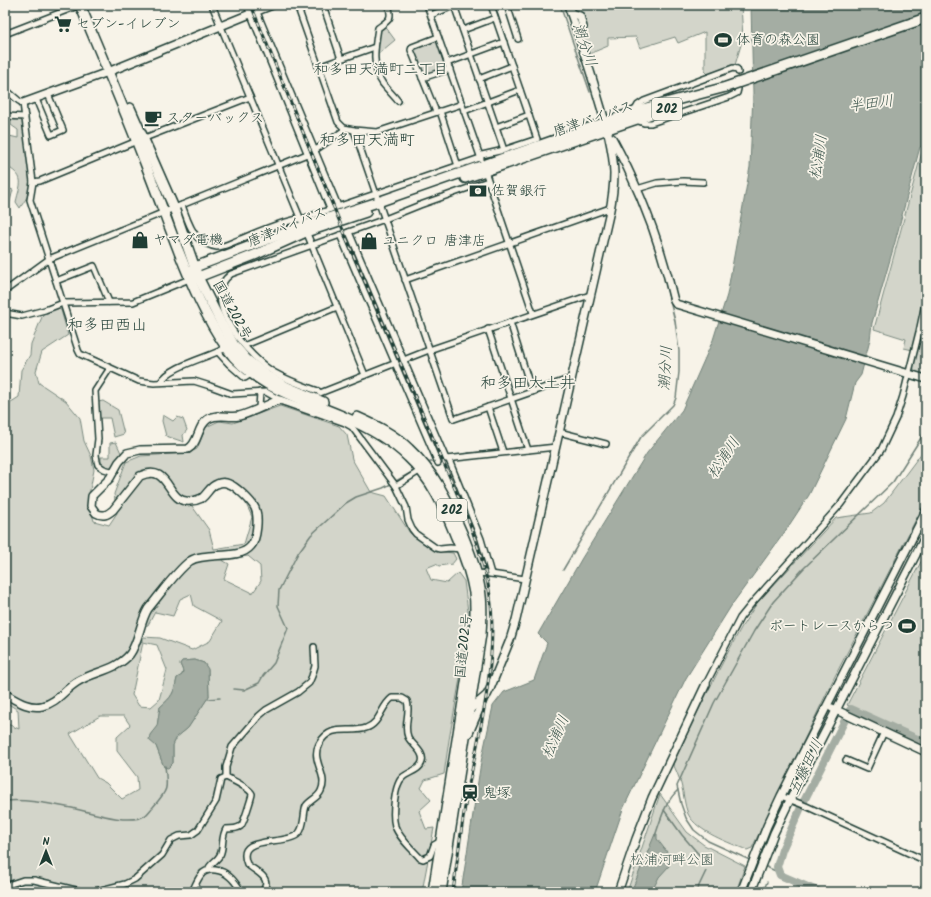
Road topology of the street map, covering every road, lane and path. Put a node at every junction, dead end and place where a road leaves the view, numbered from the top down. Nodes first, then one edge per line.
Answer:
1 (80, 5) edge
2 (87, 5) edge
3 (212, 5) edge
4 (247, 5) edge
5 (272, 5) edge
6 (297, 5) edge
7 (323, 5) edge
8 (388, 5) edge
9 (427, 5) edge
10 (455, 5) edge
11 (491, 5) edge
12 (507, 5) edge
13 (568, 5) edge
14 (254, 10) edge
15 (431, 15) junction
16 (495, 18) junction
17 (926, 18) edge
18 (221, 25) junction
19 (462, 30) junction
20 (5, 34) edge
21 (438, 37) junction
22 (518, 39) dead end
23 (504, 42) junction
24 (375, 47) junction
25 (471, 54) junction
26 (341, 59) junction
27 (447, 63) junction
28 (512, 66) junction
29 (318, 67) junction
30 (450, 70) junction
31 (111, 71) junction
32 (738, 72) dead end
33 (422, 78) junction
34 (479, 79) junction
35 (5, 89) edge
36 (738, 89) dead end
37 (520, 90) junction
38 (48, 94) junction
39 (248, 98) junction
40 (36, 99) junction
41 (398, 101) dead end
42 (488, 102) junction
43 (24, 103) junction
44 (462, 104) junction
45 (464, 111) junction
46 (438, 112) junction
47 (529, 115) junction
48 (5, 116) edge
49 (634, 116) junction
50 (25, 117) junction
51 (606, 126) junction
52 (496, 127) junction
53 (344, 128) junction
54 (354, 130) junction
55 (140, 140) junction
56 (504, 150) junction
57 (314, 151) junction
58 (307, 154) junction
59 (483, 165) junction
60 (278, 166) junction
61 (458, 166) junction
62 (488, 181) junction
63 (33, 182) junction
64 (704, 182) dead end
65 (637, 189) junction
66 (378, 201) junction
67 (338, 206) junction
68 (178, 207) junction
69 (610, 208) junction
70 (330, 209) junction
71 (164, 212) junction
72 (385, 219) junction
73 (303, 226) junction
74 (349, 232) junction
75 (340, 235) junction
76 (509, 244) junction
77 (311, 245) junction
78 (48, 259) junction
79 (195, 267) junction
80 (194, 277) junction
81 (405, 280) junction
82 (56, 281) junction
83 (5, 290) edge
84 (590, 294) junction
85 (926, 299) edge
86 (109, 302) junction
87 (216, 302) junction
88 (63, 303) junction
89 (337, 307) junction
90 (5, 313) edge
91 (534, 314) junction
92 (510, 322) junction
93 (488, 329) junction
94 (248, 344) dead end
95 (229, 350) junction
96 (429, 350) junction
97 (403, 360) junction
98 (395, 364) junction
99 (110, 368) junction
100 (908, 373) junction
101 (365, 375) junction
102 (926, 378) edge
103 (571, 380) junction
104 (161, 382) junction
105 (260, 392) junction
106 (532, 392) junction
107 (511, 399) junction
108 (280, 400) junction
109 (317, 403) junction
110 (488, 407) junction
111 (259, 408) junction
112 (354, 425) junction
113 (559, 432) junction
114 (606, 444) dead end
115 (556, 447) junction
116 (528, 450) junction
117 (503, 452) junction
118 (449, 460) junction
119 (438, 463) dead end
120 (115, 470) junction
121 (421, 470) junction
122 (396, 486) junction
123 (926, 511) edge
124 (926, 535) edge
125 (461, 549) junction
126 (473, 574) junction
127 (491, 574) junction
128 (525, 579) junction
129 (314, 647) dead end
130 (706, 684) joint
131 (5, 694) edge
132 (484, 698) junction
133 (827, 705) junction
134 (470, 708) junction
135 (835, 709) junction
136 (459, 724) junction
137 (884, 732) junction
138 (464, 744) junction
139 (926, 752) edge
140 (846, 760) dead end
141 (226, 777) junction
142 (781, 796) junction
143 (790, 800) junction
144 (441, 841) junction
145 (926, 861) edge
146 (208, 870) junction
147 (926, 884) edge
148 (5, 886) edge
149 (192, 892) edge
150 (242, 892) edge
151 (262, 892) edge
152 (433, 892) edge
153 (441, 892) edge
154 (618, 892) edge
155 (741, 892) edge
156 (751, 892) edge
157 (922, 892) edge

1 - 20 street
1 - 31 highway
2 - 31 highway
3 - 18 street
4 - 14 street
5 - 14 street
6 - 29 street
7 - 26 street
8 - 24 street
9 - 15 street
10 - 15 street
10 - 19 street
11 - 16 street
12 - 22 street
13 - 51 street
14 - 18 street
14 - 57 street
14 - 58 street
15 - 21 street
16 - 19 street
16 - 23 street
17 - 49 highway, 唐津バイパス / 202, bridge
18 - 31 street
18 - 39 street
19 - 25 street
21 - 27 street
21 - 33 street
23 - 25 street
23 - 28 street
24 - 26 street
24 - 41 street
25 - 27 street
25 - 34 street
26 - 29 street
27 - 30 street
28 - 34 street
28 - 37 street
29 - 53 street
30 - 33 street
30 - 44 street
31 - 38 street
31 - 55 highway
32 - 49 street
33 - 46 street
34 - 42 street
35 - 43 street
36 - 49 street
37 - 42 street
37 - 47 street
38 - 40 street
38 - 40 street
39 - 55 street
39 - 60 street
40 - 43 street
42 - 45 street
42 - 52 street
43 - 50 street
44 - 45 street
44 - 46 street
45 - 59 street
46 - 54 street
46 - 61 street
47 - 52 street
47 - 56 street
48 - 50 street
49 - 51 highway, 唐津バイパス / 202
50 - 63 street
51 - 59 highway, 唐津バイパス / 202
51 - 65 street
51 - 69 street
52 - 56 street
53 - 54 street
53 - 57 street
54 - 66 street
55 - 63 street
55 - 68 highway
55 - 71 highway
56 - 59 street
57 - 67 street
58 - 60 street
58 - 70 street
59 - 61 street
59 - 62 street
59 - 66 highway, 唐津バイパス / 202
60 - 68 street
60 - 73 street
61 - 66 street
62 - 72 street
62 - 76 street
63 - 78 street
64 - 65 street
65 - 100 street
66 - 67 street
66 - 72 street
66 - 73 highway, 唐津バイパス / 202
67 - 70 street
68 - 71 street
68 - 73 street
68 - 79 highway
69 - 76 street
69 - 84 street
70 - 73 street
71 - 78 street
71 - 80 highway
72 - 74 street
72 - 81 street
73 - 77 street
73 - 79 highway, 唐津バイパス / 202
73 - 80 highway, 唐津バイパス / 202
74 - 75 street
74 - 97 street
75 - 77 street
75 - 98 street
76 - 81 street
76 - 91 street
77 - 87 street
77 - 89 street
78 - 82 street
78 - 83 street
79 - 80 highway
80 - 86 street
80 - 87 highway, 国道202号 / 202
80 - 95 highway, 国道202号 / 202
81 - 96 street
82 - 86 street
82 - 88 street
84 - 91 street
84 - 103 street
85 - 100 street
86 - 88 street
87 - 95 highway, 国道202号 / 202
88 - 90 street
88 - 99 street
89 - 94 street
89 - 101 street
91 - 92 street
92 - 93 street
92 - 106 street
93 - 96 street
93 - 107 street
95 - 104 street
95 - 109 highway, 国道202号 / 202
95 - 109 highway, 国道202号 / 202
96 - 97 street
96 - 110 street
97 - 98 street
97 - 118 street
98 - 101 street
98 - 119 street
99 - 104 street
99 - 120 street
100 - 102 street
100 - 130 street
101 - 109 street
103 - 106 street
103 - 113 street
104 - 105 street
105 - 108 street
105 - 111 street
106 - 107 street
107 - 110 street
107 - 116 street
108 - 109 street
108 - 111 street
109 - 112 highway, 国道202号 / 202
109 - 126 highway, 国道202号 / 202
110 - 117 street
111 - 120 street
112 - 121 highway, 国道202号 / 202
112 - 122 street
113 - 114 street
113 - 115 street
115 - 116 street
115 - 128 street
116 - 117 street
117 - 118 street
118 - 127 street
120 - 131 street
121 - 122 street
121 - 125 highway, 国道202号 / 202
122 - 125 street
123 - 133 street
124 - 135 street
125 - 126 highway, 国道202号 / 202
126 - 127 street
126 - 134 highway, 国道202号 / 202
126 - 136 highway, 国道202号 / 202
127 - 128 street
128 - 132 street
129 - 141 street
130 - 154 street
132 - 134 street
132 - 138 street
133 - 135 street
133 - 142 street
134 - 136 street
134 - 138 highway, 国道202号 / 202
135 - 137 street
135 - 143 street
136 - 144 highway, 国道202号 / 202
137 - 139 street
137 - 140 street
138 - 153 highway, 国道202号 / 202
141 - 146 street
141 - 148 street
142 - 143 street
142 - 155 street
143 - 145 street
143 - 156 street
144 - 151 street
144 - 152 highway, 国道202号 / 202
146 - 149 street
146 - 150 street
147 - 157 street

